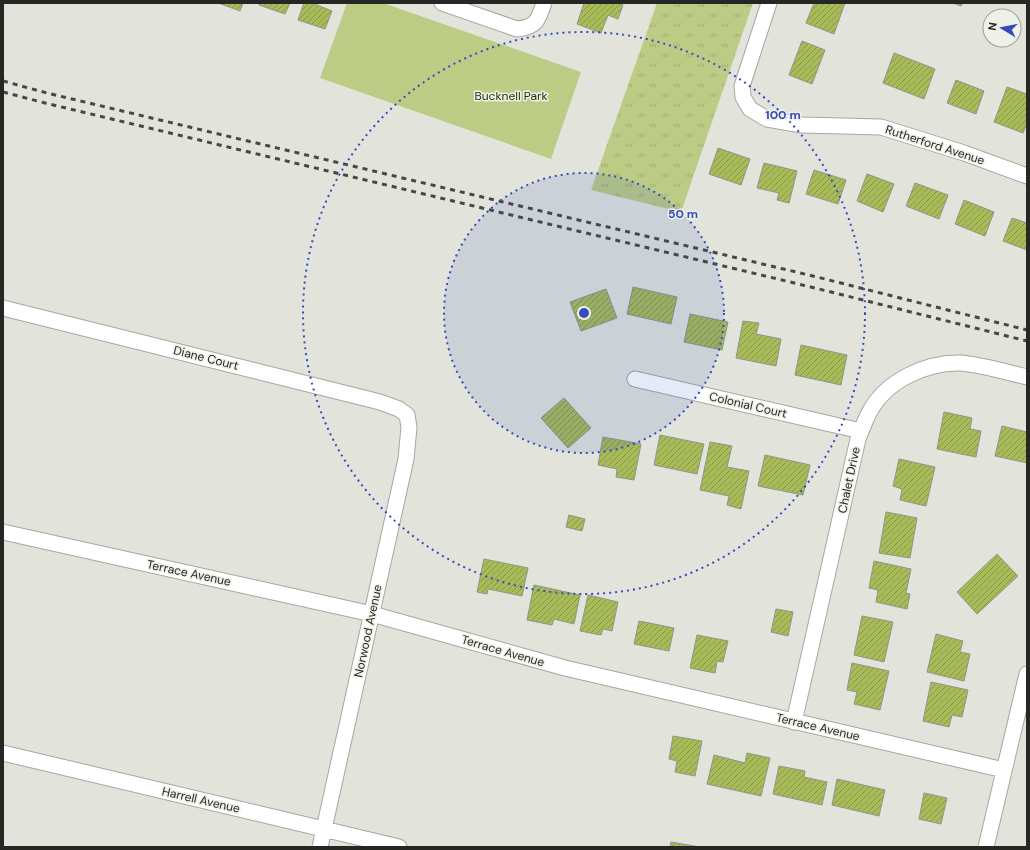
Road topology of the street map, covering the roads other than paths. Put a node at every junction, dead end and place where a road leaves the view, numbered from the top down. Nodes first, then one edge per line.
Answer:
1 (442, 3) edge
2 (544, 3) edge
3 (769, 3) edge
4 (1027, 176) edge
5 (3, 308) edge
6 (1027, 377) edge
7 (635, 379) dead end
8 (407, 415) joint
9 (861, 431) junction
10 (3, 532) edge
11 (372, 614) junction
12 (1027, 674) edge
13 (794, 722) junction
14 (3, 753) edge
15 (1004, 770) junction
16 (324, 829) junction
17 (320, 847) edge
18 (399, 847) edge
19 (986, 847) edge

1 - 2 street
3 - 4 street, Rutherford Avenue
5 - 8 street, Diane Court
6 - 9 street, Chalet Drive
7 - 9 street, Colonial Court
8 - 11 street, Norwood Avenue
9 - 13 street, Chalet Drive
10 - 11 street, Terrace Avenue
11 - 13 street, Terrace Avenue
11 - 16 street, Norwood Avenue
12 - 15 street
13 - 15 street, Terrace Avenue
14 - 16 street, Harrell Avenue
15 - 19 street
16 - 17 street, Norwood Avenue
16 - 18 street, Harrell Avenue

